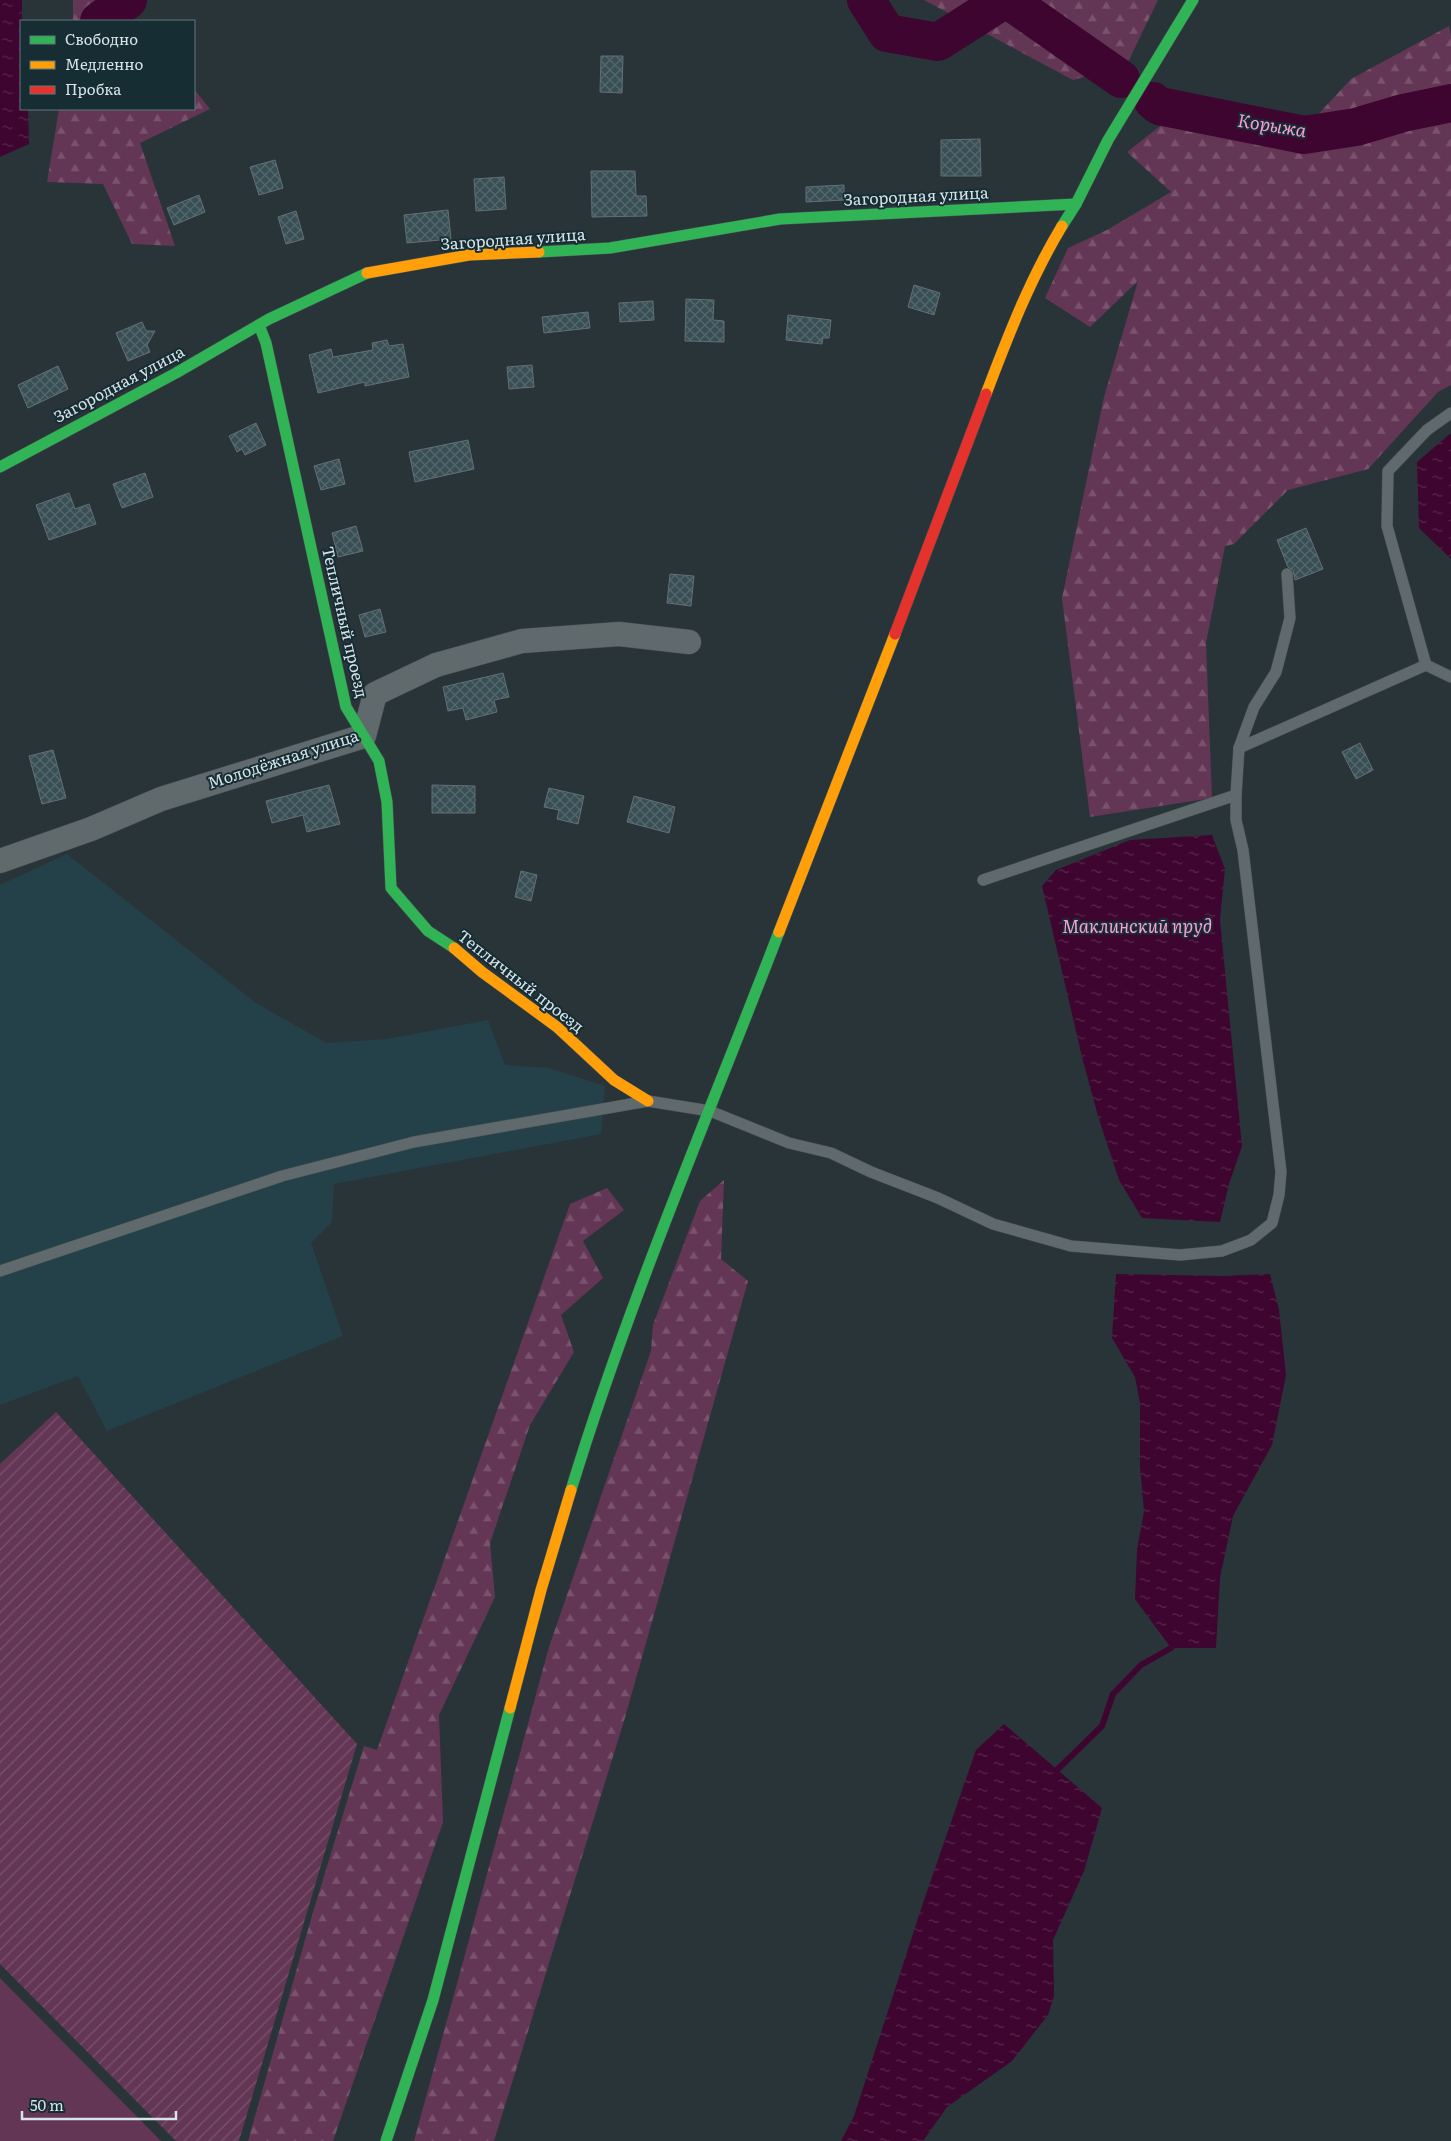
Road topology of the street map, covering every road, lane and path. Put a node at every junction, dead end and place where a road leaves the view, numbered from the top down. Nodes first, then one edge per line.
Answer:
1 (1193, 0) edge
2 (1076, 204) junction
3 (259, 325) junction
4 (1451, 413) edge
5 (0, 467) edge
6 (1287, 574) dead end
7 (689, 642) dead end
8 (1426, 665) junction
9 (1451, 677) edge
10 (364, 736) junction
11 (1239, 748) junction
12 (1236, 795) junction
13 (0, 861) edge
14 (983, 880) dead end
15 (648, 1100) junction
16 (710, 1111) junction
17 (0, 1271) edge
18 (386, 2141) edge

1 - 2 main road
2 - 3 main road, Загородная улица
2 - 16 main road
3 - 5 main road, Загородная улица
3 - 10 main road, Тепличный проезд
4 - 8 lane
6 - 11 lane
7 - 10 street, Молодёжная улица
8 - 9 lane
8 - 11 lane
10 - 13 street, Молодёжная улица
10 - 15 main road, Тепличный проезд
11 - 12 lane
12 - 14 lane
12 - 16 lane
15 - 16 lane
15 - 17 lane
16 - 18 main road

